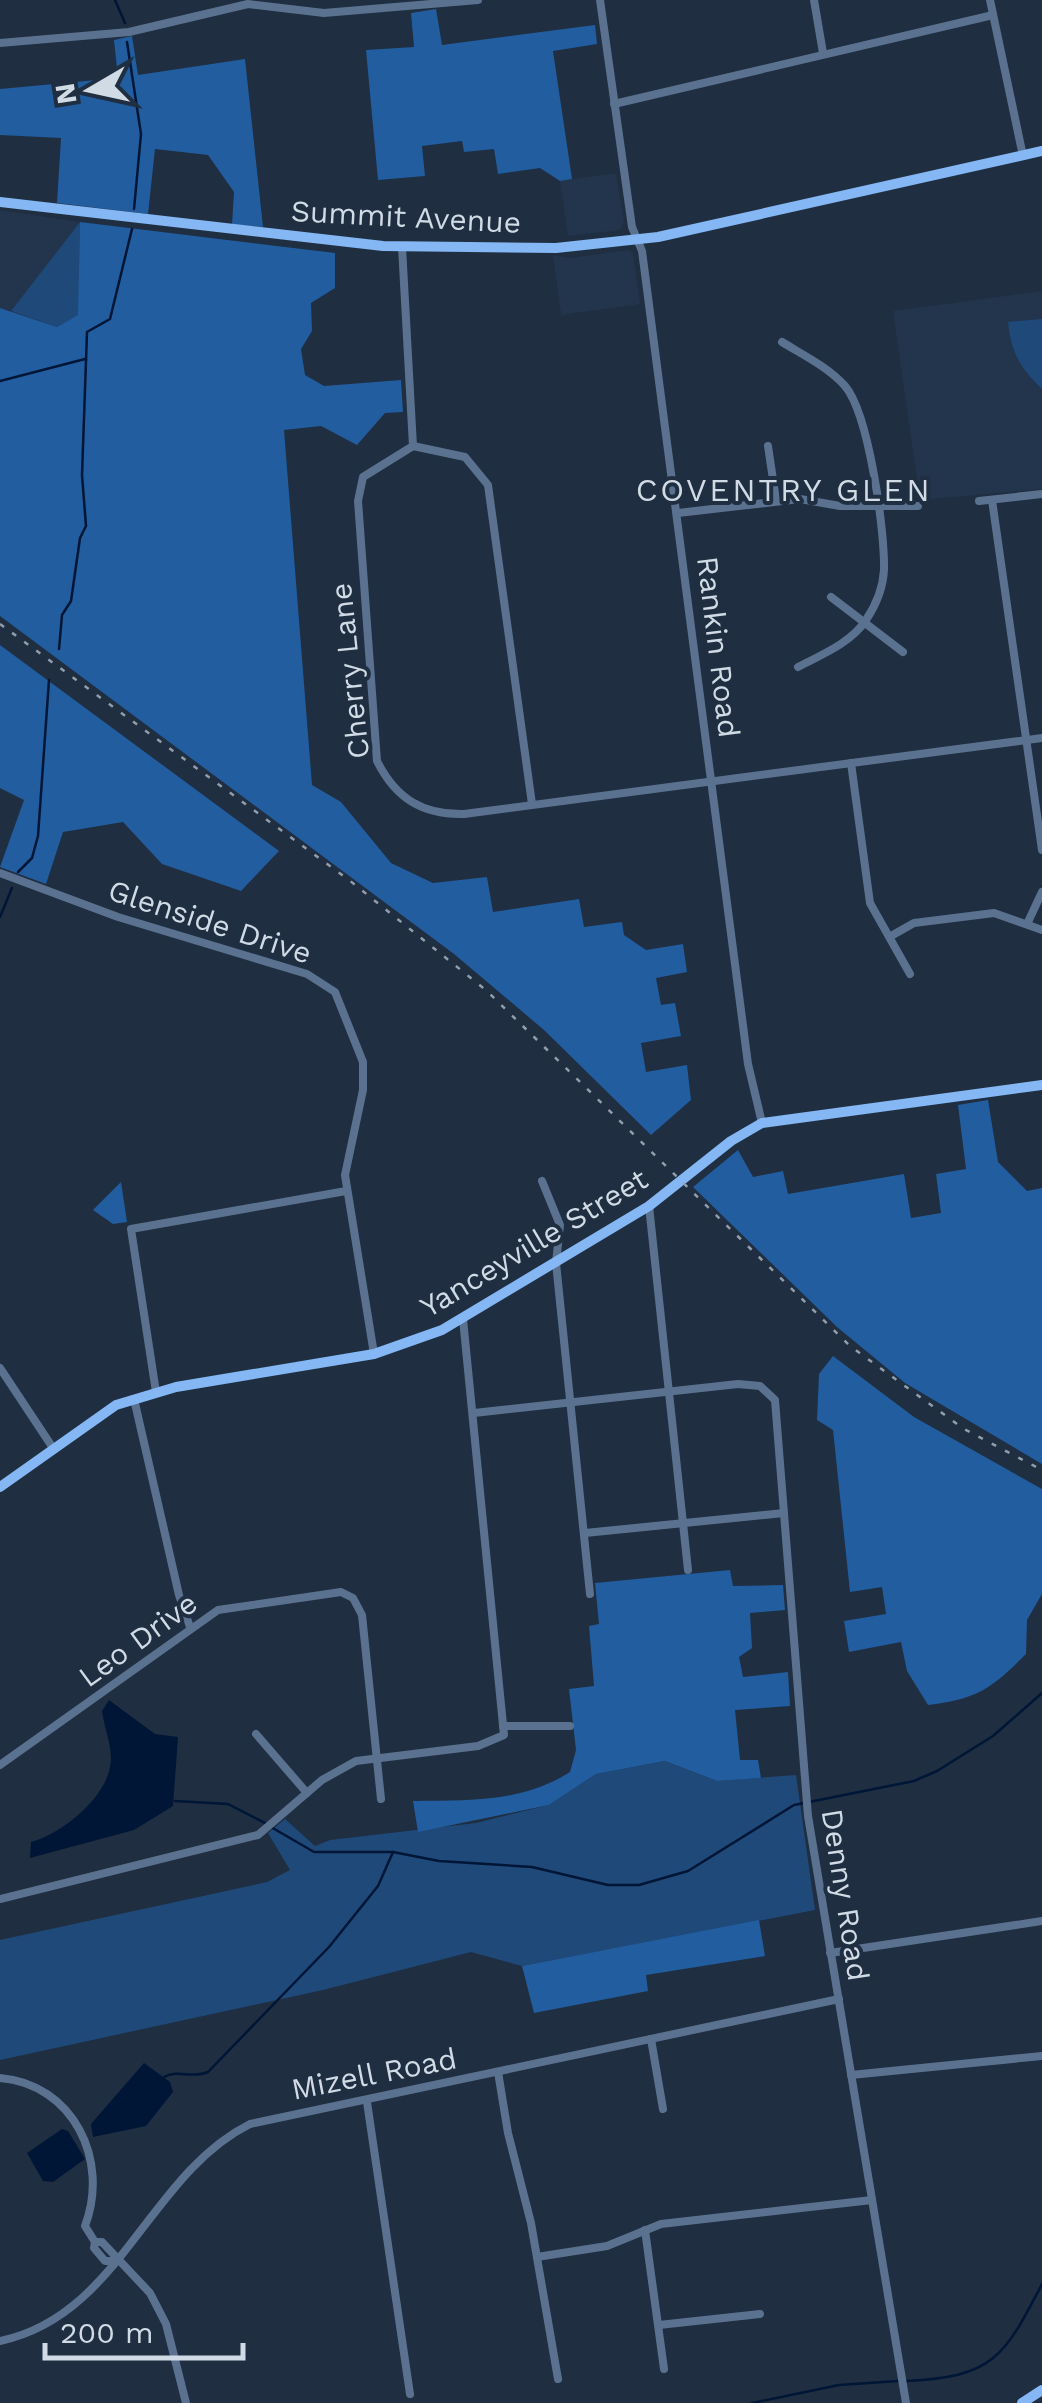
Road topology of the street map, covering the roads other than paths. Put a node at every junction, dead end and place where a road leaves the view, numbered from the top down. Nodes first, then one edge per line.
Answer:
1 (478, 0) edge
2 (600, 0) edge
3 (814, 0) edge
4 (990, 0) edge
5 (467, 1) edge
6 (993, 15) junction
7 (0, 43) edge
8 (823, 53) junction
9 (614, 104) junction
10 (1042, 151) edge
11 (1023, 156) junction
12 (0, 202) edge
13 (638, 240) junction
14 (402, 247) junction
15 (782, 342) dead end
16 (414, 446) junction
17 (768, 446) dead end
18 (1042, 494) edge
19 (776, 500) junction
20 (992, 500) junction
21 (979, 501) dead end
22 (918, 506) dead end
23 (877, 508) junction
24 (678, 514) junction
25 (831, 596) dead end
26 (864, 624) junction
27 (903, 652) dead end
28 (798, 666) dead end
29 (1042, 738) edge
30 (1026, 740) junction
31 (851, 763) junction
32 (713, 781) junction
33 (532, 804) junction
34 (1042, 850) edge
35 (0, 873) edge
36 (1042, 892) edge
37 (1028, 922) junction
38 (1042, 930) edge
39 (890, 936) junction
40 (910, 974) dead end
41 (1042, 1084) edge
42 (762, 1123) junction
43 (542, 1181) dead end
44 (346, 1192) junction
45 (649, 1206) junction
46 (556, 1263) junction
47 (462, 1319) junction
48 (374, 1354) junction
49 (0, 1368) edge
50 (156, 1392) junction
51 (671, 1392) junction
52 (134, 1398) junction
53 (573, 1403) junction
54 (474, 1413) junction
55 (53, 1448) junction
56 (0, 1487) edge
57 (784, 1513) junction
58 (684, 1523) junction
59 (585, 1533) junction
60 (688, 1570) dead end
61 (590, 1594) dead end
62 (190, 1627) junction
63 (504, 1726) junction
64 (570, 1726) dead end
65 (256, 1734) dead end
66 (376, 1755) junction
67 (0, 1765) edge
68 (307, 1793) junction
69 (381, 1799) dead end
70 (0, 1898) edge
71 (1042, 1921) edge
72 (830, 1953) junction
73 (839, 1999) junction
74 (652, 2039) junction
75 (1042, 2056) edge
76 (498, 2072) junction
77 (851, 2075) junction
78 (0, 2078) edge
79 (368, 2102) junction
80 (664, 2109) dead end
81 (872, 2200) junction
82 (645, 2230) junction
83 (537, 2258) junction
84 (115, 2261) junction
85 (760, 2314) dead end
86 (659, 2325) junction
87 (0, 2341) edge
88 (664, 2369) dead end
89 (558, 2379) dead end
90 (1042, 2390) edge
91 (410, 2394) dead end
92 (1028, 2401) edge
93 (186, 2403) edge
94 (906, 2403) edge

1 - 5 street
2 - 9 street, Rankin Road
3 - 8 street
4 - 6 street
5 - 7 street
6 - 8 street
6 - 11 street
8 - 9 street
9 - 13 street, Rankin Road
10 - 11 main road, Summit Avenue
11 - 13 main road, Summit Avenue
12 - 14 main road, Summit Avenue
13 - 14 main road, Summit Avenue
13 - 24 street, Rankin Road
14 - 16 street
15 - 23 street
16 - 33 street
16 - 33 street, Cherry Lane
17 - 19 street
18 - 20 street
19 - 23 street
19 - 24 street
20 - 21 street
20 - 30 street
22 - 23 street
23 - 26 street
24 - 32 street, Rankin Road
25 - 26 street
26 - 27 street
26 - 28 street
29 - 30 street, Cherry Lane
30 - 31 street, Cherry Lane
30 - 34 street
31 - 32 street, Cherry Lane
31 - 39 street
32 - 33 street, Cherry Lane
32 - 42 street, Rankin Road
35 - 44 street, Glenside Drive
36 - 37 street
37 - 38 street
37 - 39 street
39 - 40 street
41 - 42 main road, Yanceyville Street
42 - 45 main road, Yanceyville Street
43 - 46 street
44 - 48 street, Glenside Drive
44 - 50 street
45 - 46 main road, Yanceyville Street
45 - 51 street
46 - 47 main road, Yanceyville Street
46 - 53 street
47 - 48 main road, Yanceyville Street
47 - 54 street
48 - 50 main road, Yanceyville Street
49 - 55 street
50 - 52 main road, Yanceyville Street
51 - 53 street
51 - 57 street, Denny Road
51 - 58 street
52 - 55 main road, Yanceyville Street
52 - 62 street
53 - 54 street
53 - 59 street
54 - 63 street
55 - 56 main road, Yanceyville Street
57 - 58 street
57 - 72 street, Denny Road
58 - 59 street
58 - 60 street
59 - 61 street
62 - 66 street, Leo Drive
62 - 67 street, Leo Drive
63 - 64 street
63 - 66 street
65 - 68 street
66 - 68 street
66 - 69 street, Leo Drive
68 - 70 street
71 - 72 street
72 - 73 street, Denny Road
73 - 74 street, Mizell Road
73 - 77 street, Denny Road
74 - 76 street, Mizell Road
74 - 80 street
75 - 77 street
76 - 79 street, Mizell Road
76 - 83 street
77 - 81 street, Denny Road
78 - 84 street
79 - 84 street, Mizell Road
79 - 91 street
81 - 82 street
81 - 94 street, Denny Road
82 - 83 street
82 - 86 street
83 - 89 street
84 - 87 street, Mizell Road
84 - 93 street
85 - 86 street
86 - 88 street
90 - 92 main road

